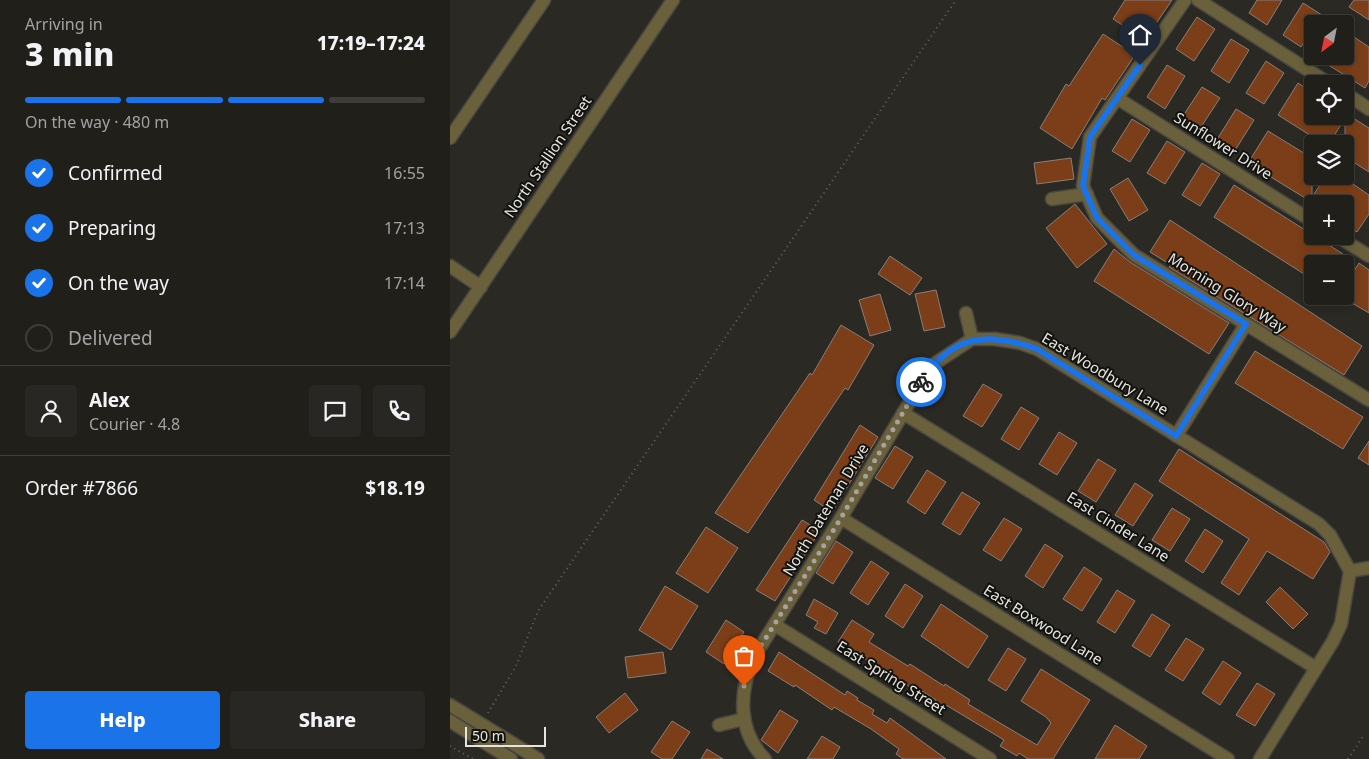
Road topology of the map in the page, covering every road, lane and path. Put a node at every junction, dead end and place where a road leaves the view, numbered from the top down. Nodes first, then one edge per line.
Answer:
1 (544, 0) edge
2 (673, 0) edge
3 (956, 0) edge
4 (1185, 0) edge
5 (1198, 0) edge
6 (1316, 75) edge
7 (1117, 98) junction
8 (1354, 100) edge
9 (1369, 109) edge
10 (451, 134) edge
11 (1086, 194) junction
12 (1052, 199) dead end
13 (1304, 216) edge
14 (1351, 245) edge
15 (1369, 256) edge
16 (450, 266) edge
17 (481, 287) junction
18 (966, 314) dead end
19 (1246, 324) junction
20 (450, 332) edge
21 (972, 339) junction
22 (1369, 400) edge
23 (903, 413) junction
24 (1176, 436) junction
25 (841, 518) junction
26 (1369, 568) edge
27 (1350, 571) junction
28 (775, 624) junction
29 (1316, 668) junction
30 (450, 704) edge
31 (744, 719) junction
32 (450, 721) edge
33 (481, 724) junction
34 (719, 725) dead end
35 (1364, 735) dead end
36 (450, 746) edge
37 (473, 759) edge
38 (511, 759) edge
39 (538, 759) edge
40 (765, 759) edge
41 (990, 759) edge
42 (1228, 759) edge
43 (1260, 759) edge
44 (1348, 759) edge

1 - 10 street
2 - 17 street, North Stallion Street
3 - 33 path
4 - 7 street
5 - 6 street
7 - 11 street
7 - 13 street, Sunflower Drive
8 - 9 street
11 - 12 street
11 - 19 street, Morning Glory Way
14 - 15 street
16 - 17 street
17 - 20 street, North Stallion Street
18 - 21 street
19 - 22 street, Morning Glory Way
19 - 24 street
21 - 23 street, North Dateman Drive
21 - 24 street, East Woodbury Lane
23 - 25 street, North Dateman Drive
23 - 29 street, East Cinder Lane
24 - 27 street, East Woodbury Lane
25 - 28 street, North Dateman Drive
25 - 42 street, East Boxwood Lane
26 - 27 street
27 - 29 street
28 - 31 street, North Dateman Drive
28 - 41 street, East Spring Street
29 - 43 street
30 - 33 street
31 - 34 street
31 - 40 street, North Dateman Drive
32 - 38 street
33 - 39 street
35 - 44 path
36 - 37 path

